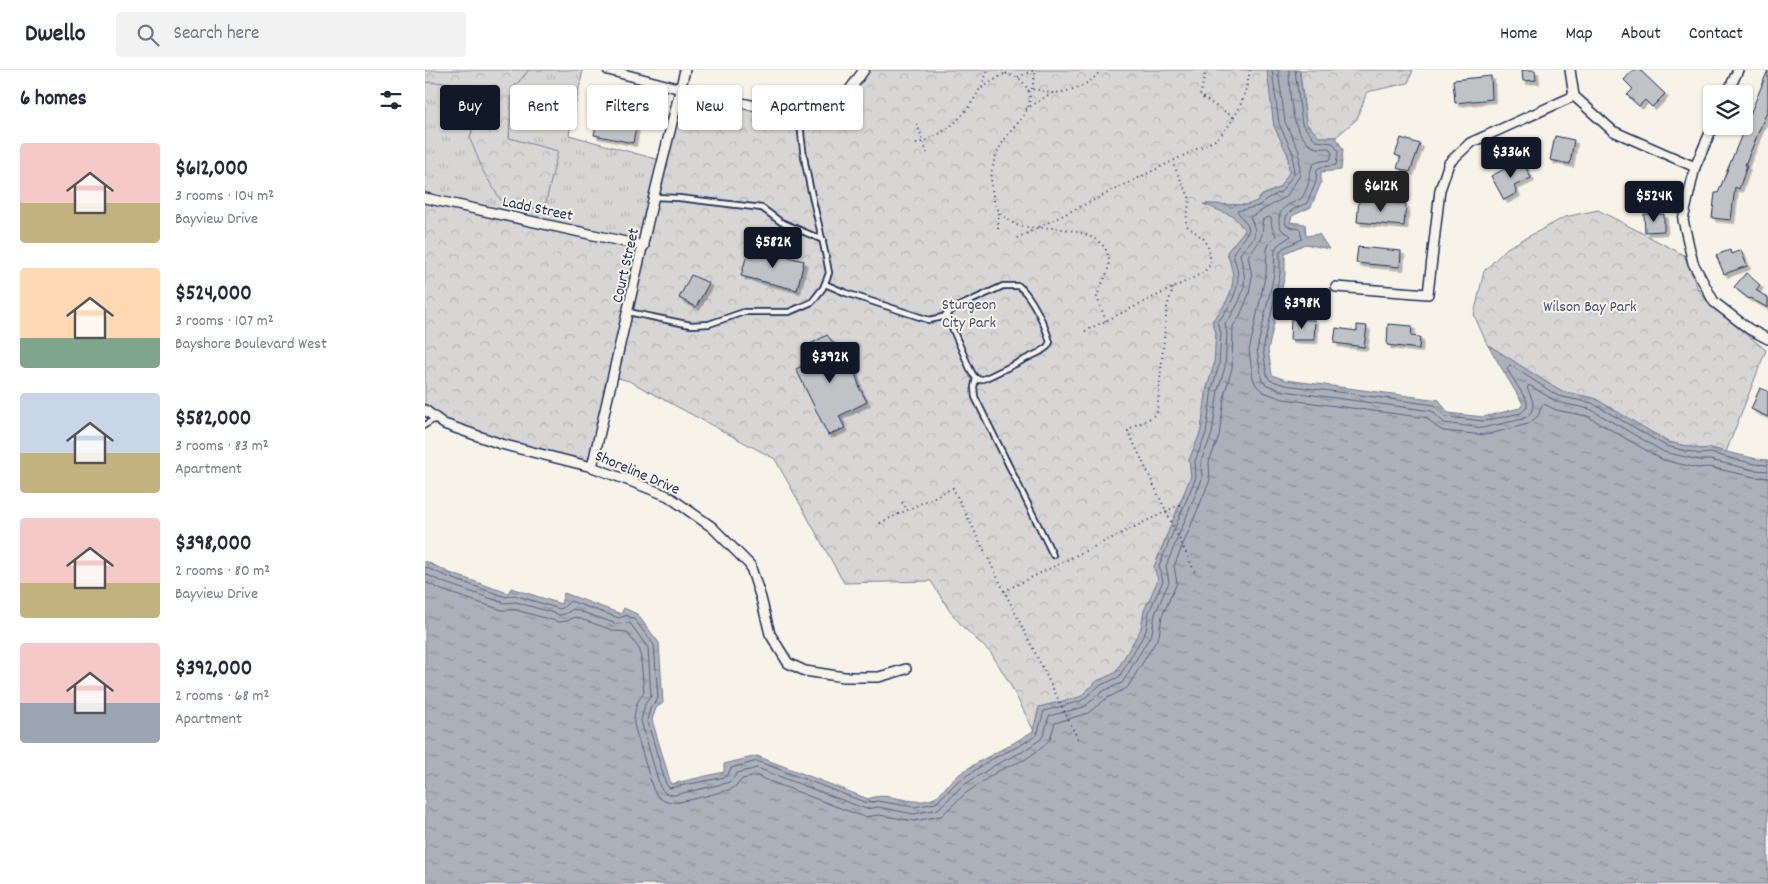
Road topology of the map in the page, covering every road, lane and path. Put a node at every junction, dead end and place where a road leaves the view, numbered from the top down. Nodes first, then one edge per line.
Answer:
1 (608, 70) edge
2 (685, 70) edge
3 (864, 70) edge
4 (988, 70) edge
5 (1002, 70) edge
6 (1035, 70) edge
7 (1100, 70) edge
8 (1206, 70) edge
9 (1250, 70) edge
10 (1570, 70) edge
11 (1738, 70) edge
12 (1005, 73) junction
13 (1018, 76) junction
14 (682, 85) edge
15 (853, 85) edge
16 (1731, 85) edge
17 (678, 88) edge
18 (981, 88) junction
19 (1033, 88) junction
20 (1028, 91) junction
21 (1052, 93) junction
22 (1574, 96) junction
23 (678, 101) edge
24 (1026, 109) junction
25 (1235, 118) junction
26 (917, 124) dead end
27 (801, 130) edge
28 (1709, 135) edge
29 (923, 141) junction
30 (916, 144) dead end
31 (927, 153) dead end
32 (1172, 162) junction
33 (1695, 168) junction
34 (654, 197) junction
35 (425, 198) edge
36 (999, 212) junction
37 (1040, 228) junction
38 (998, 229) dead end
39 (1017, 238) dead end
40 (823, 240) junction
41 (644, 246) junction
42 (825, 284) junction
43 (1337, 287) dead end
44 (1173, 288) junction
45 (628, 312) junction
46 (946, 314) junction
47 (1106, 321) junction
48 (1085, 331) dead end
49 (1768, 339) edge
50 (976, 378) junction
51 (425, 410) edge
52 (436, 418) junction
53 (425, 425) edge
54 (593, 467) junction
55 (902, 502) dead end
56 (1181, 504) dead end
57 (907, 510) junction
58 (1166, 512) junction
59 (881, 523) dead end
60 (1053, 554) dead end
61 (1195, 572) dead end
62 (1004, 592) junction
63 (906, 669) dead end
64 (1078, 739) dead end

1 - 17 street
2 - 14 street, Court Street
3 - 15 street
4 - 18 path
5 - 12 path
6 - 13 path
6 - 19 path
7 - 21 path
8 - 25 path
9 - 25 path
10 - 22 street
11 - 16 street
12 - 13 path
12 - 18 path
13 - 20 path
18 - 29 path
19 - 20 path
19 - 21 path
20 - 24 path
21 - 24 path
22 - 33 street
22 - 43 street
23 - 34 street, Court Street
24 - 36 path
25 - 32 path
26 - 29 path
27 - 40 lane
28 - 33 street
29 - 30 path
29 - 31 path
32 - 37 path
32 - 44 path
33 - 49 street
34 - 40 lane
34 - 41 street, Court Street
35 - 41 street, Ladd Street
36 - 37 path
36 - 38 path
37 - 39 path
37 - 47 path
40 - 42 lane
41 - 45 street, Court Street
42 - 45 lane
42 - 46 lane
44 - 47 path
44 - 58 path
45 - 54 street, Court Street
46 - 50 lane
46 - 50 lane
47 - 48 path
50 - 60 lane
51 - 52 street, Shoreline Drive
52 - 53 lane
52 - 54 street, Shoreline Drive
54 - 63 street, Shoreline Drive
55 - 57 path
56 - 58 path
57 - 59 path
57 - 62 path
58 - 61 path
58 - 62 path
62 - 64 path

